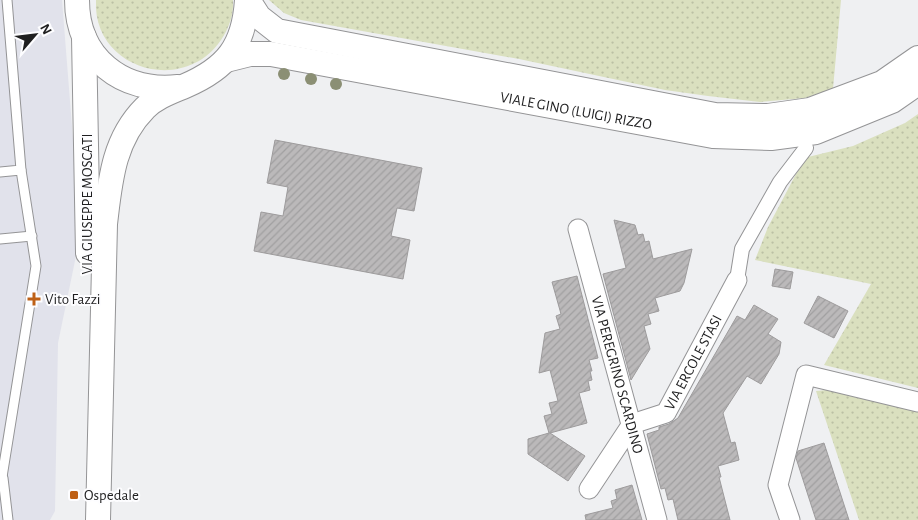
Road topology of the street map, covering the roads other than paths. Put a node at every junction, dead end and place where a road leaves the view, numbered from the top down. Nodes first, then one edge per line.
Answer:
1 (7, 0) edge
2 (77, 0) edge
3 (248, 0) edge
4 (84, 37) junction
5 (918, 58) edge
6 (226, 60) junction
7 (918, 84) edge
8 (185, 86) junction
9 (806, 148) dead end
10 (21, 170) junction
11 (0, 172) edge
12 (578, 229) dead end
13 (32, 236) junction
14 (0, 239) edge
15 (737, 280) joint
16 (918, 402) edge
17 (632, 424) junction
18 (1, 480) edge
19 (588, 489) dead end
20 (8, 520) edge
21 (82, 520) edge
22 (98, 520) edge
23 (657, 520) edge
24 (790, 520) edge

1 - 10 lane
2 - 4 street, VIA GIUSEPPE MOSCATI
3 - 5 street, VIALE GINO (LUIGI) RIZZO
3 - 6 street, VIA GIUSEPPE MOSCATI
4 - 8 street, VIA GIUSEPPE MOSCATI
4 - 21 street, VIA GIUSEPPE MOSCATI
6 - 7 street, VIALE GINO (LUIGI) RIZZO
6 - 8 street, VIA GIUSEPPE MOSCATI
8 - 22 street, VIA GIUSEPPE MOSCATI
9 - 15 street
10 - 11 lane
10 - 13 lane
12 - 17 street, VIA PEREGRINO SCARDINO
13 - 14 lane
13 - 18 lane
15 - 17 street, VIA ERCOLE STASI
16 - 24 street
17 - 19 street
17 - 23 street, VIA PEREGRINO SCARDINO
18 - 20 lane

